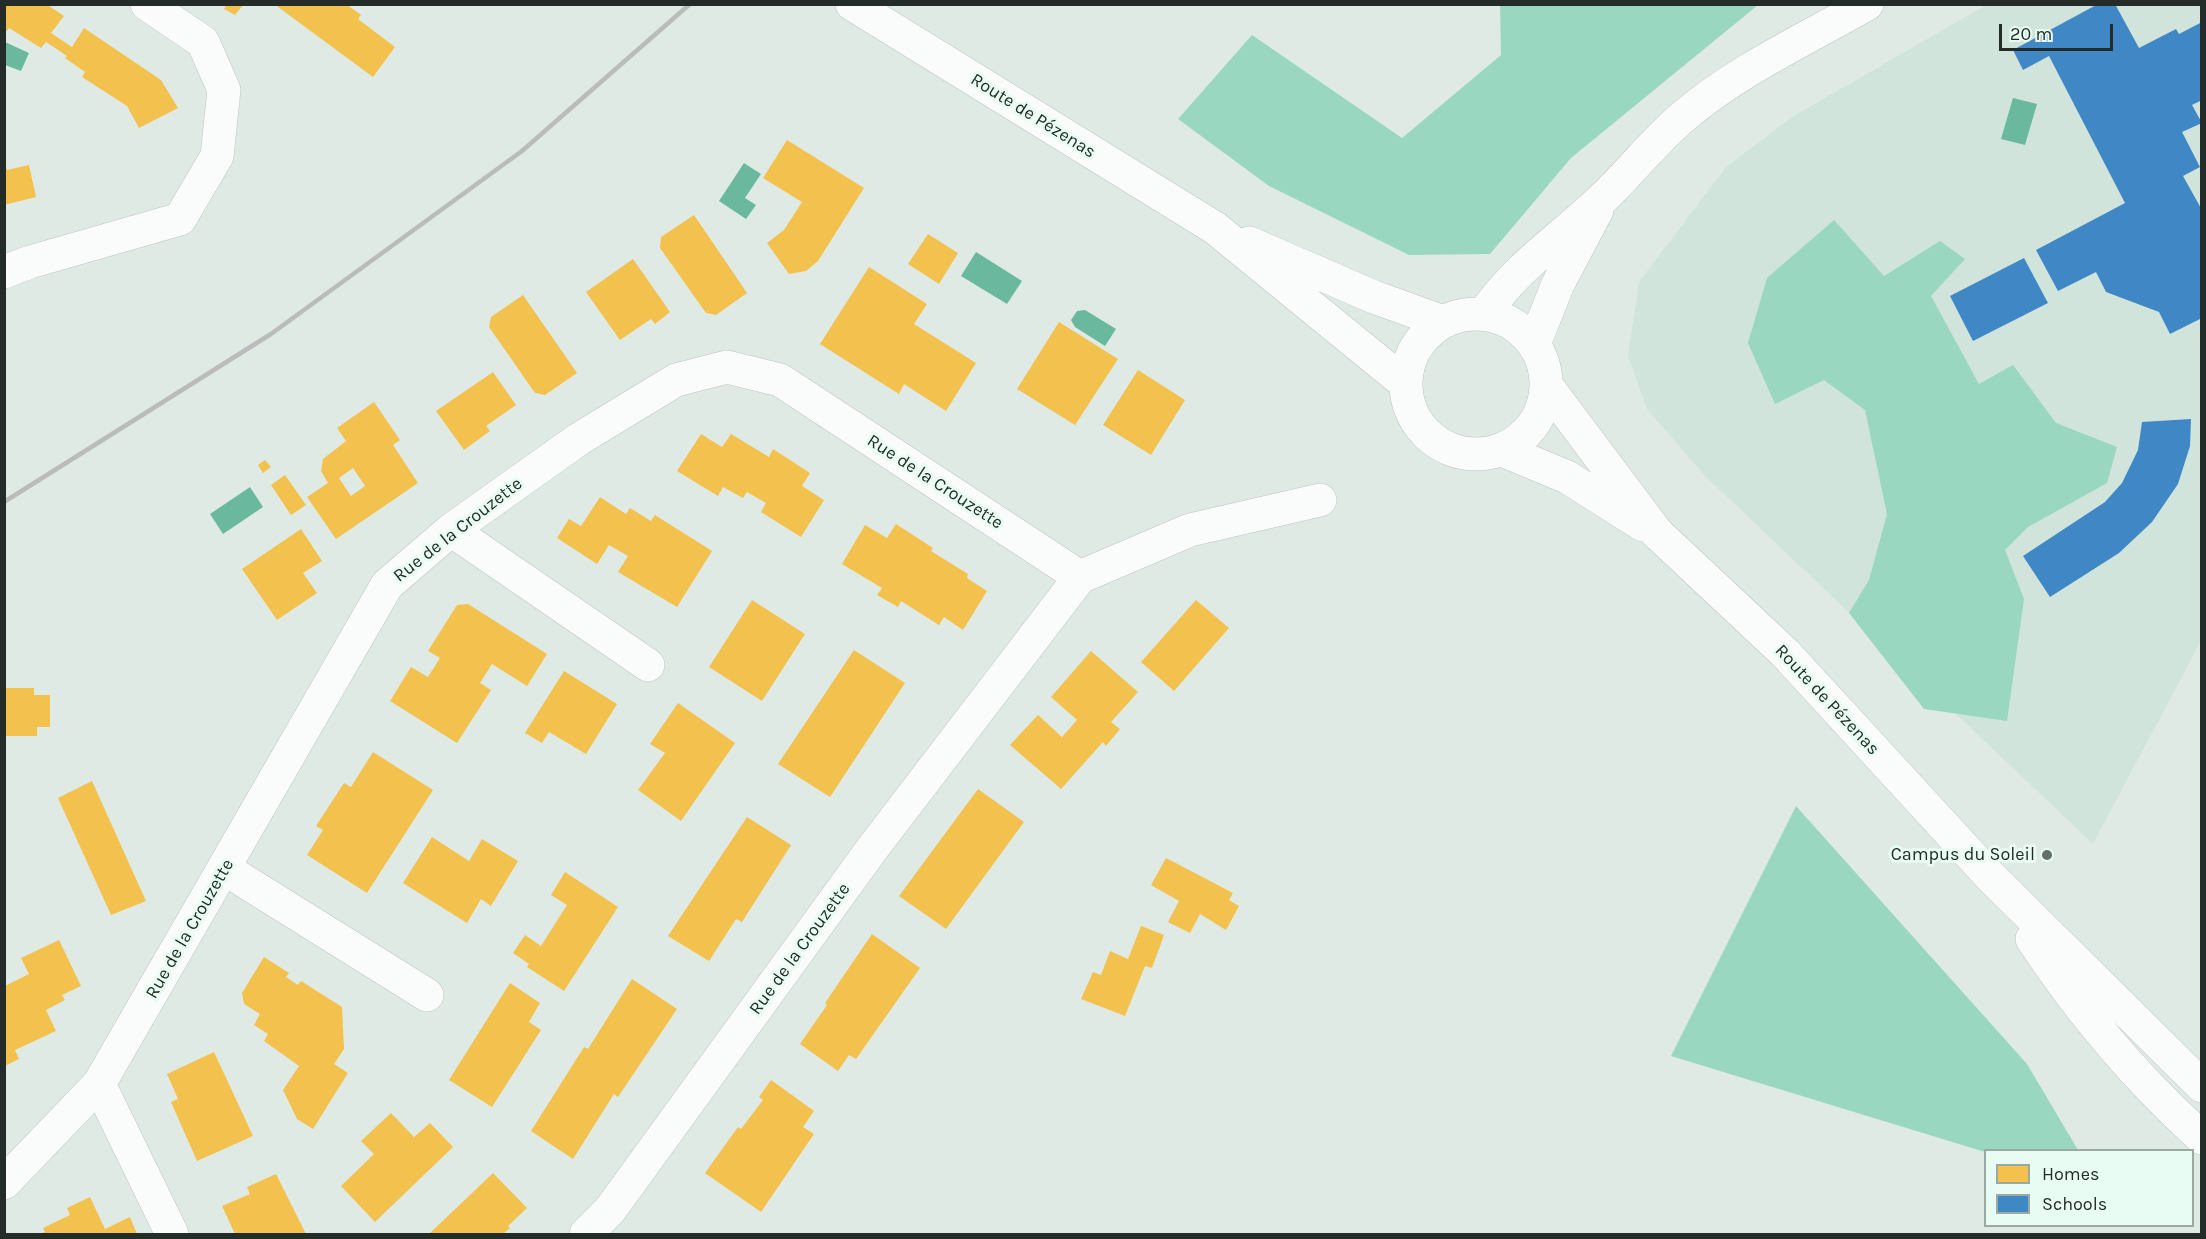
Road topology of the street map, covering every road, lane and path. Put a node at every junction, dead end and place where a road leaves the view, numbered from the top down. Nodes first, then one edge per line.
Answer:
1 (147, 4) edge
2 (852, 4) edge
3 (1867, 4) edge
4 (1601, 200) junction
5 (1215, 228) junction
6 (4, 272) edge
7 (1484, 314) junction
8 (1443, 322) junction
9 (1534, 344) junction
10 (1405, 383) junction
11 (1546, 385) junction
12 (1502, 450) junction
13 (1320, 500) dead end
14 (451, 530) junction
15 (1658, 533) junction
16 (1080, 577) junction
17 (648, 665) dead end
18 (225, 869) junction
19 (1989, 875) junction
20 (427, 995) dead end
21 (99, 1084) junction
22 (2202, 1086) edge
23 (2202, 1138) edge
24 (4, 1183) edge
25 (172, 1234) edge
26 (586, 1234) edge

1 - 6 street
2 - 5 street, Route de Pézenas
3 - 4 street
4 - 7 street
4 - 9 street
5 - 8 street, Route de Pézenas
5 - 10 street, Route de Pézenas
7 - 8 street
7 - 9 street
8 - 10 street
9 - 11 street
10 - 12 street
11 - 12 street
11 - 15 street, Route de Pézenas
12 - 15 street, Route de Pézenas
13 - 16 street, Rue de la Crouzette
14 - 16 street, Rue de la Crouzette
14 - 17 street
14 - 18 street, Rue de la Crouzette
15 - 19 street, Route de Pézenas
16 - 26 street, Rue de la Crouzette
18 - 20 street
18 - 21 street, Rue de la Crouzette
19 - 22 street, Route de Pézenas
19 - 23 street, Route de Pézenas
21 - 24 street, Rue de la Crouzette
21 - 25 street

